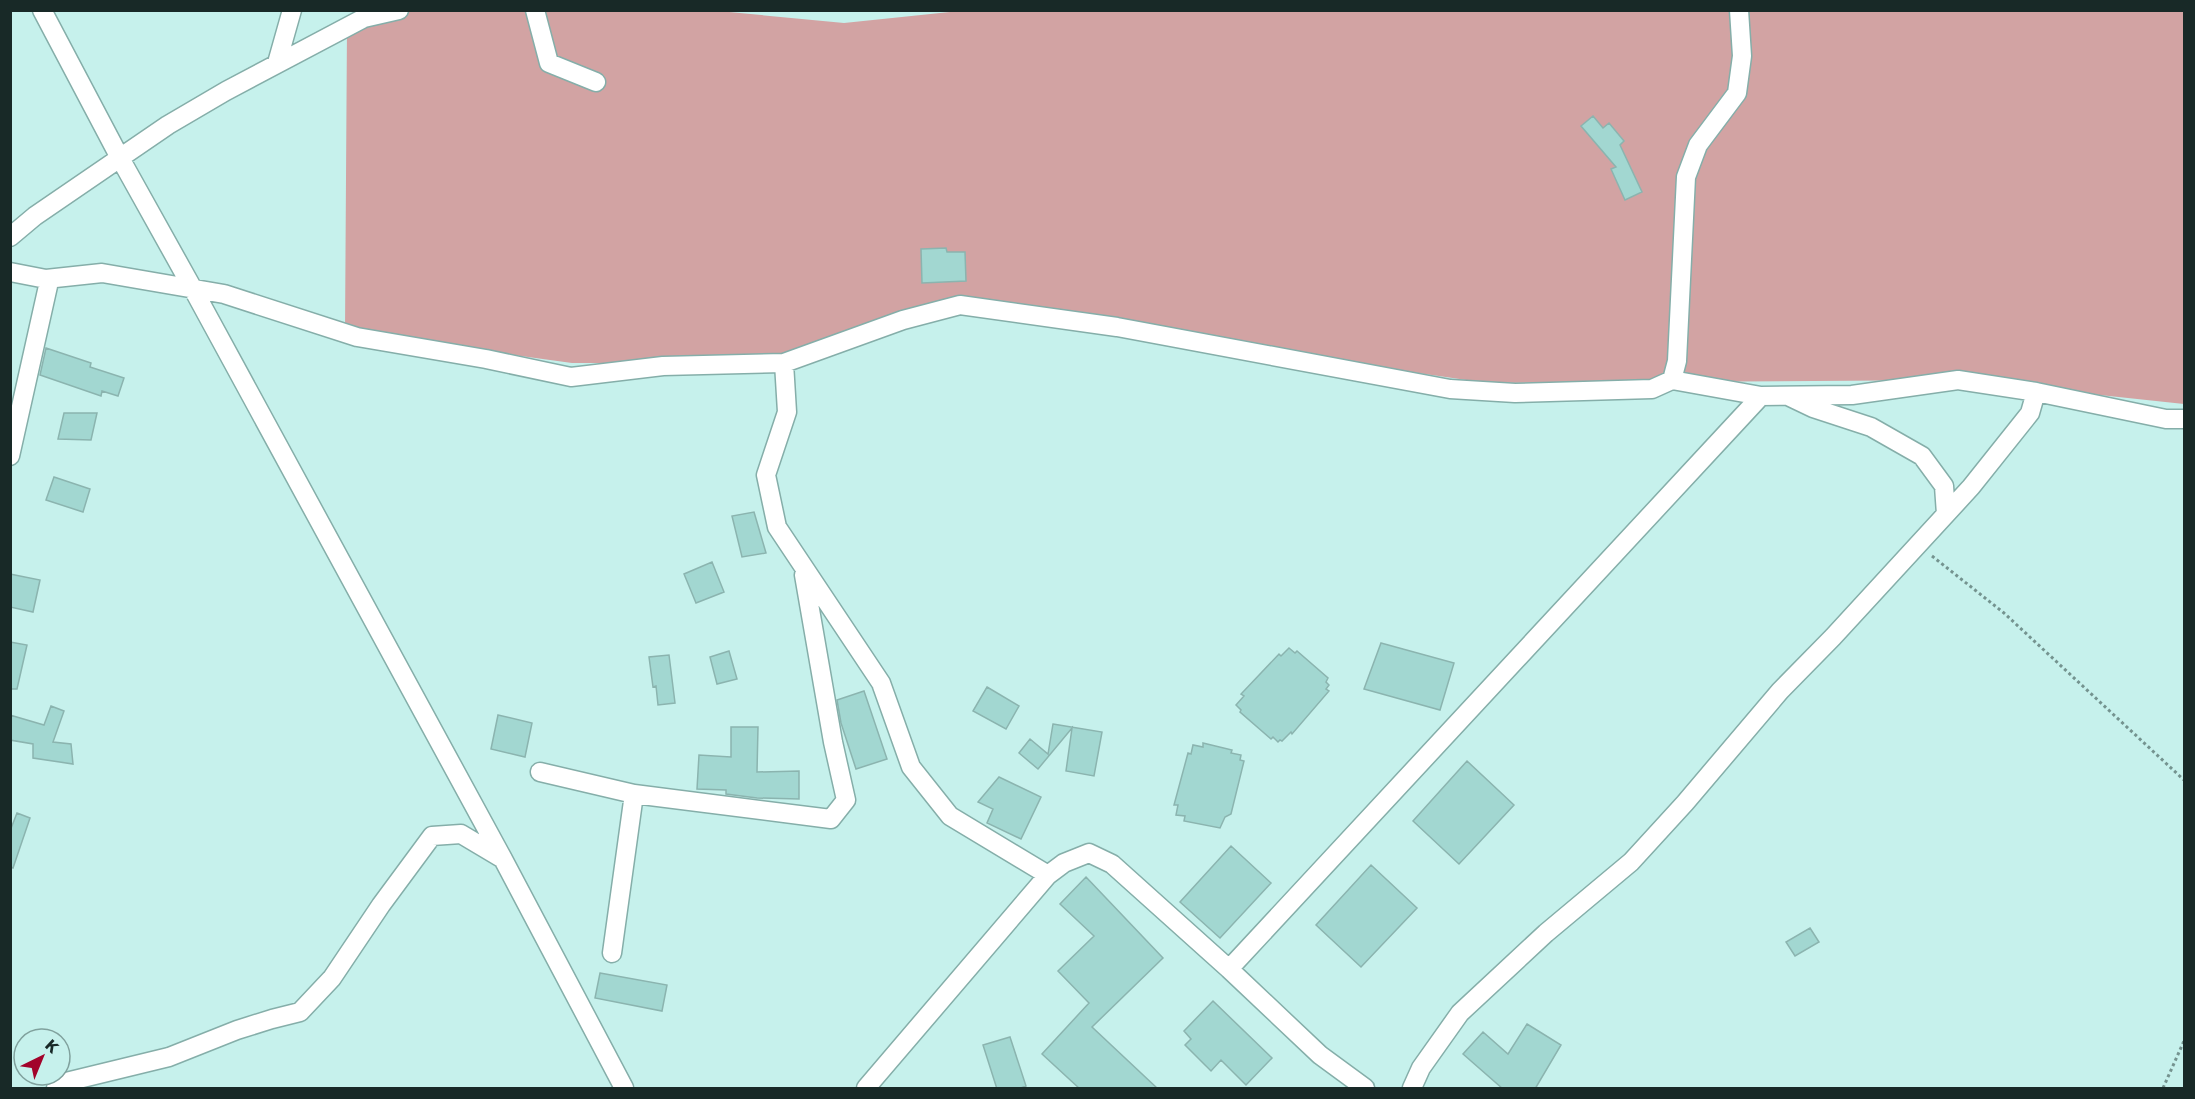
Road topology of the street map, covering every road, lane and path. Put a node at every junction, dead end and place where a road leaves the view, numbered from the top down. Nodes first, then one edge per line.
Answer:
1 (42, 10) edge
2 (292, 10) edge
3 (399, 10) edge
4 (535, 10) edge
5 (1739, 10) edge
6 (277, 63) junction
7 (596, 82) dead end
8 (120, 158) junction
9 (10, 237) edge
10 (10, 272) edge
11 (46, 279) junction
12 (193, 289) junction
13 (784, 363) junction
14 (1672, 380) junction
15 (2036, 392) junction
16 (1761, 396) junction
17 (1788, 396) junction
18 (2184, 419) edge
19 (10, 456) edge
20 (1946, 514) junction
21 (1918, 545) junction
22 (803, 567) junction
23 (540, 772) dead end
24 (2184, 780) edge
25 (634, 794) junction
26 (503, 859) junction
27 (1048, 875) junction
28 (612, 953) dead end
29 (1229, 969) junction
30 (2184, 1041) edge
31 (56, 1089) edge
32 (624, 1089) edge
33 (866, 1089) edge
34 (1365, 1089) edge
35 (1412, 1089) edge
36 (2163, 1089) edge

1 - 8 street
2 - 6 street
3 - 6 street
4 - 7 street
5 - 14 street
6 - 8 street
8 - 9 street
8 - 12 street
10 - 11 street
11 - 12 street
11 - 19 street
12 - 13 street
12 - 26 street
13 - 14 street
13 - 22 street
14 - 16 street
15 - 17 street
15 - 18 street
15 - 20 street
16 - 17 street
16 - 29 street
17 - 20 street
20 - 21 street
21 - 24 path
21 - 35 street
22 - 25 street
22 - 27 street
23 - 25 street
25 - 28 street
26 - 31 street
26 - 32 street
27 - 29 street
27 - 33 street
29 - 34 street
30 - 36 path

